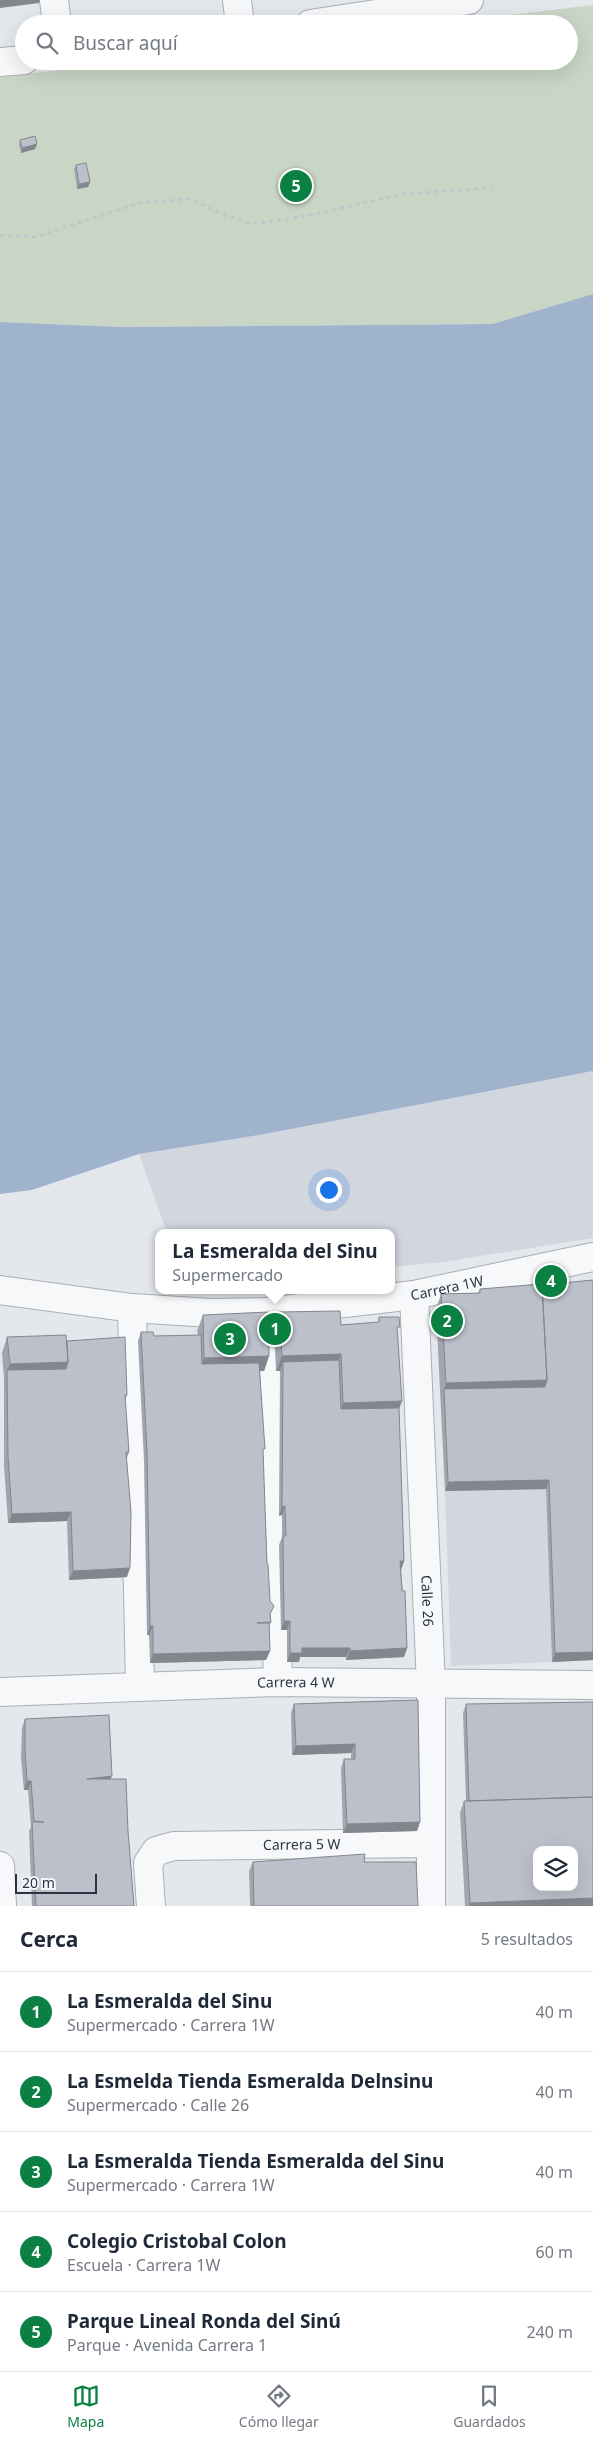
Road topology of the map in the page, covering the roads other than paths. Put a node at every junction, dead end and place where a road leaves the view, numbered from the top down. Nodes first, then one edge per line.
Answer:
1 (54, 0) edge
2 (237, 0) edge
3 (469, 0) edge
4 (56, 15) edge
5 (239, 15) edge
6 (370, 15) edge
7 (15, 61) edge
8 (0, 62) edge
9 (593, 1257) edge
10 (0, 1290) edge
11 (414, 1295) junction
12 (132, 1308) junction
13 (266, 1312) junction
14 (278, 1682) junction
15 (431, 1685) junction
16 (593, 1685) edge
17 (140, 1687) junction
18 (0, 1692) edge
19 (431, 1843) junction
20 (0, 1866) edge
21 (2, 1906) edge
22 (151, 1906) edge
23 (431, 1906) edge

1 - 4 street
2 - 5 street
3 - 6 street
7 - 8 street
9 - 11 street, Carrera 1W
10 - 12 street, Carrera 1W
11 - 13 street, Carrera 1W
11 - 15 street, Calle 26
12 - 13 street, Carrera 1W
12 - 17 street
13 - 14 street
14 - 15 street, Carrera 4 W
14 - 17 street, Carrera 4 W
15 - 16 street, Carrera 4 W
15 - 19 street, Calle 26
17 - 18 street, Carrera 4 W
19 - 22 street, Carrera 5 W
19 - 23 street, Calle 26
20 - 21 street

